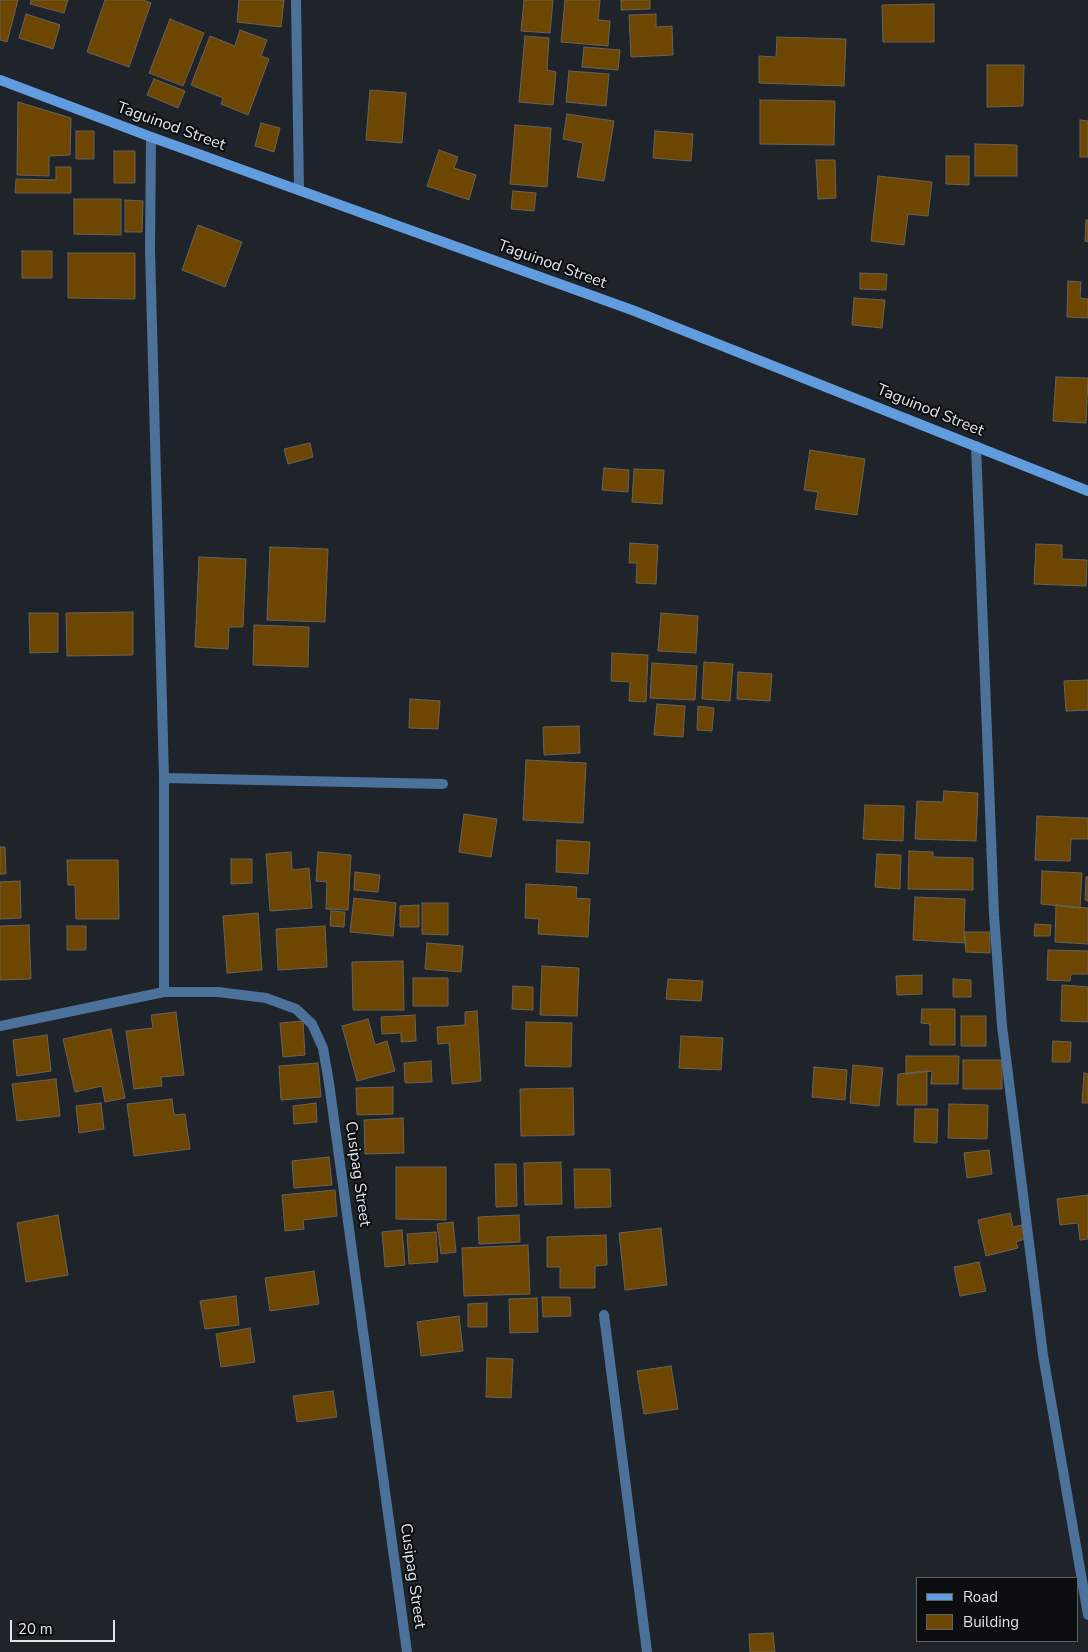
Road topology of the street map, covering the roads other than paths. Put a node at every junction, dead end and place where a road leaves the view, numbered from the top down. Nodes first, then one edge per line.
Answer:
1 (296, 0) edge
2 (0, 80) edge
3 (151, 137) junction
4 (299, 189) junction
5 (976, 446) junction
6 (1088, 491) edge
7 (164, 778) junction
8 (443, 784) dead end
9 (164, 992) junction
10 (0, 1026) edge
11 (604, 1315) dead end
12 (1088, 1616) edge
13 (407, 1652) edge
14 (647, 1652) edge

1 - 4 street
2 - 3 street, Taguinod Street
3 - 4 street, Taguinod Street
3 - 7 street
4 - 5 street, Taguinod Street
5 - 6 street, Taguinod Street
5 - 12 street
7 - 8 street
7 - 9 street
9 - 10 street, Cusipag Street
9 - 13 street, Cusipag Street
11 - 14 street

